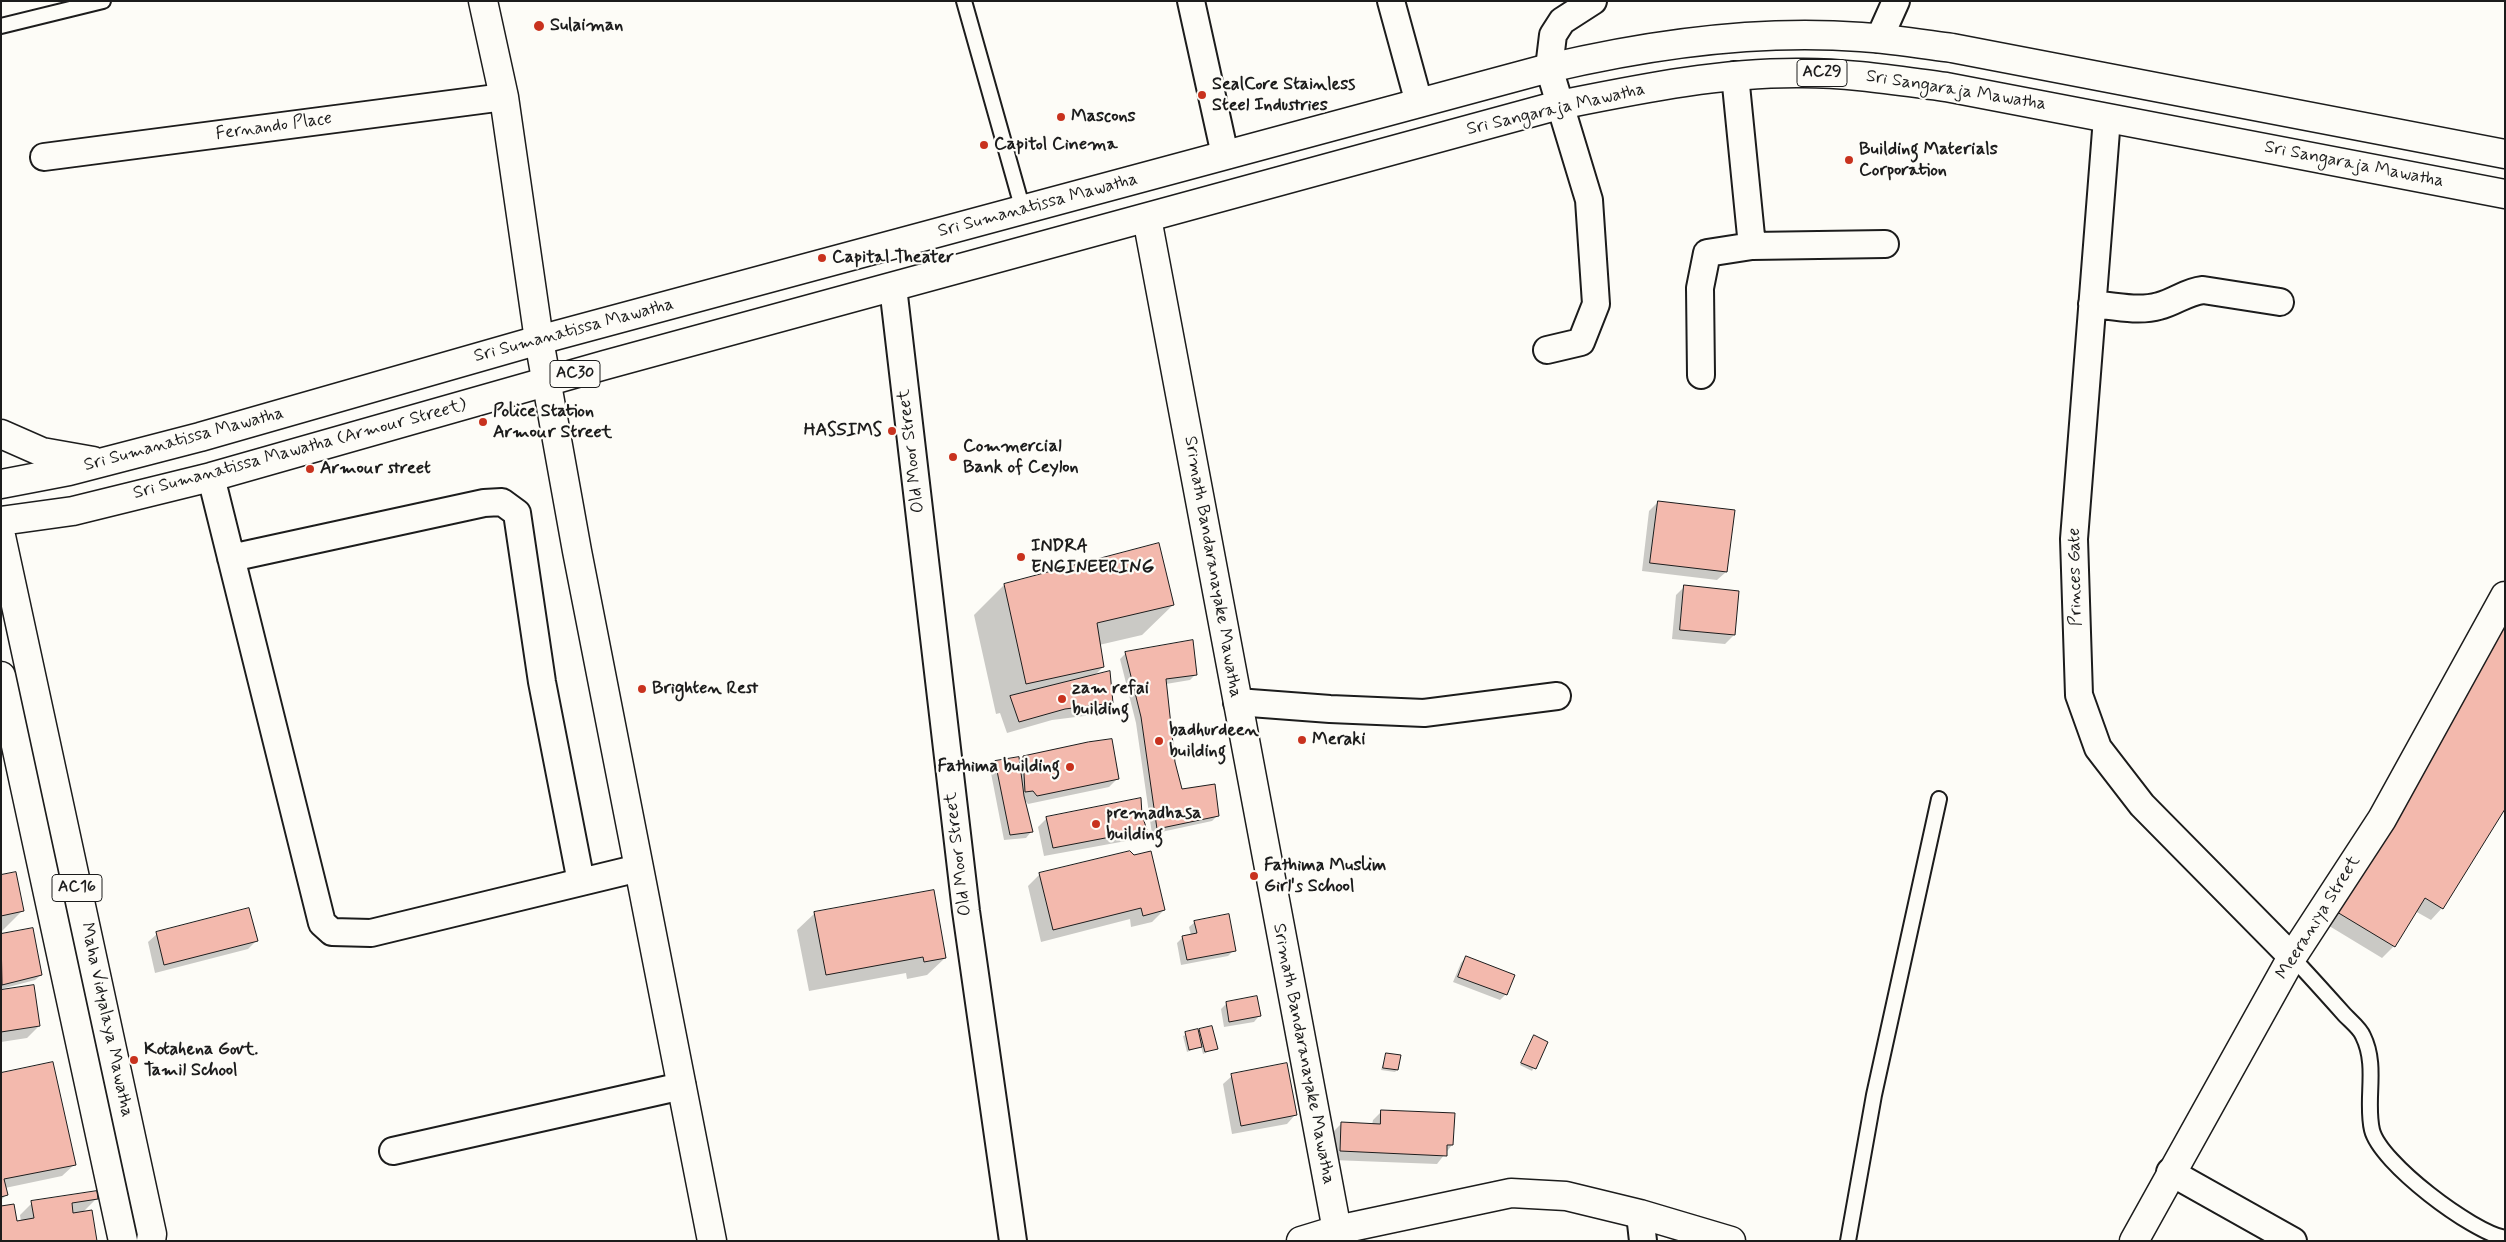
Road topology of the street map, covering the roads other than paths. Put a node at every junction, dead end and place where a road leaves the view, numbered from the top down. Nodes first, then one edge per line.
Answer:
1 (103, 1) edge
2 (483, 1) edge
3 (964, 1) edge
4 (1191, 1) edge
5 (1391, 1) edge
6 (1593, 1) edge
7 (1896, 1) edge
8 (1, 26) edge
9 (1879, 39) junction
10 (1549, 68) junction
11 (1736, 75) junction
12 (504, 96) junction
13 (1419, 103) junction
14 (1559, 105) junction
15 (2107, 118) junction
16 (2505, 154) edge
17 (1225, 156) junction
18 (44, 157) dead end
19 (1147, 176) joint
20 (2505, 194) edge
21 (1023, 210) junction
22 (1147, 218) junction
23 (1885, 244) dead end
24 (1752, 246) junction
25 (893, 287) junction
26 (2280, 302) dead end
27 (2092, 304) junction
28 (539, 340) junction
29 (1546, 350) dead end
30 (1701, 375) dead end
31 (547, 381) junction
32 (1, 434) edge
33 (101, 463) junction
34 (211, 477) junction
35 (1, 484) edge
36 (1, 521) edge
37 (1, 536) edge
38 (231, 558) junction
39 (2505, 596) edge
40 (1, 676) edge
41 (1557, 696) dead end
42 (1237, 702) junction
43 (1939, 799) dead end
44 (639, 868) junction
45 (581, 882) junction
46 (2292, 956) junction
47 (682, 1086) junction
48 (393, 1151) dead end
49 (2170, 1172) junction
50 (1640, 1214) junction
51 (1338, 1236) edge
52 (2505, 1238) edge
53 (123, 1241) edge
54 (151, 1241) edge
55 (712, 1241) edge
56 (1013, 1241) edge
57 (1301, 1241) edge
58 (1643, 1241) edge
59 (1731, 1241) edge
60 (1848, 1241) edge
61 (2134, 1241) edge
62 (2292, 1241) edge

1 - 8 lane
2 - 12 main road
3 - 21 lane
4 - 17 street
5 - 13 street
6 - 10 street
7 - 9 street
9 - 10 main road, AC29
9 - 16 main road, AC29
10 - 13 main road, AC29
10 - 14 street
11 - 14 main road, Sri Sangaraja Mawatha / AC29
11 - 15 main road, Sri Sangaraja Mawatha / AC29
11 - 24 street
12 - 18 street, Fernando Place
12 - 28 main road
13 - 17 main road, AC29
14 - 22 main road, Sri Sangaraja Mawatha / AC29
14 - 29 street
15 - 20 main road, Sri Sangaraja Mawatha / AC29
15 - 27 street, Princes Gate
17 - 19 main road, AC29
19 - 21 main road, Sri Sumanatissa Mawatha / AC30
21 - 28 main road, Sri Sumanatissa Mawatha / AC30
22 - 25 main road, Sri Sumanatissa Mawatha (Armour Street) / AC30
22 - 42 main road, Srimath Bandaranayake Mawatha
23 - 24 street
24 - 30 street
25 - 31 main road, Sri Sumanatissa Mawatha (Armour Street) / AC30
25 - 56 street, Old Moor Street
26 - 27 street
27 - 46 street, Princes Gate
28 - 31 main road
28 - 33 main road, Sri Sumanatissa Mawatha / AC30
31 - 34 main road, Sri Sumanatissa Mawatha (Armour Street) / AC30
31 - 44 main road
32 - 33 main road
33 - 35 main road, Sri Sumanatissa Mawatha / AC30
34 - 36 main road, Sri Sumanatissa Mawatha (Armour Street) / AC30
34 - 38 street
37 - 54 main road, Maha Vidyalaya Mawatha / AC16
38 - 45 street
38 - 45 street
39 - 46 main road, Meeraniya Street
40 - 53 main road, Maha Vidyalaya Mawatha / AC16
41 - 42 street
42 - 51 main road, Srimath Bandaranayake Mawatha
43 - 60 lane
44 - 45 street
44 - 47 main road
46 - 49 main road, Meeraniya Street
46 - 52 lane
47 - 48 street
47 - 55 main road
49 - 61 main road, Meeraniya Street
49 - 62 street
50 - 51 main road
50 - 58 street
50 - 59 main road
51 - 57 main road

